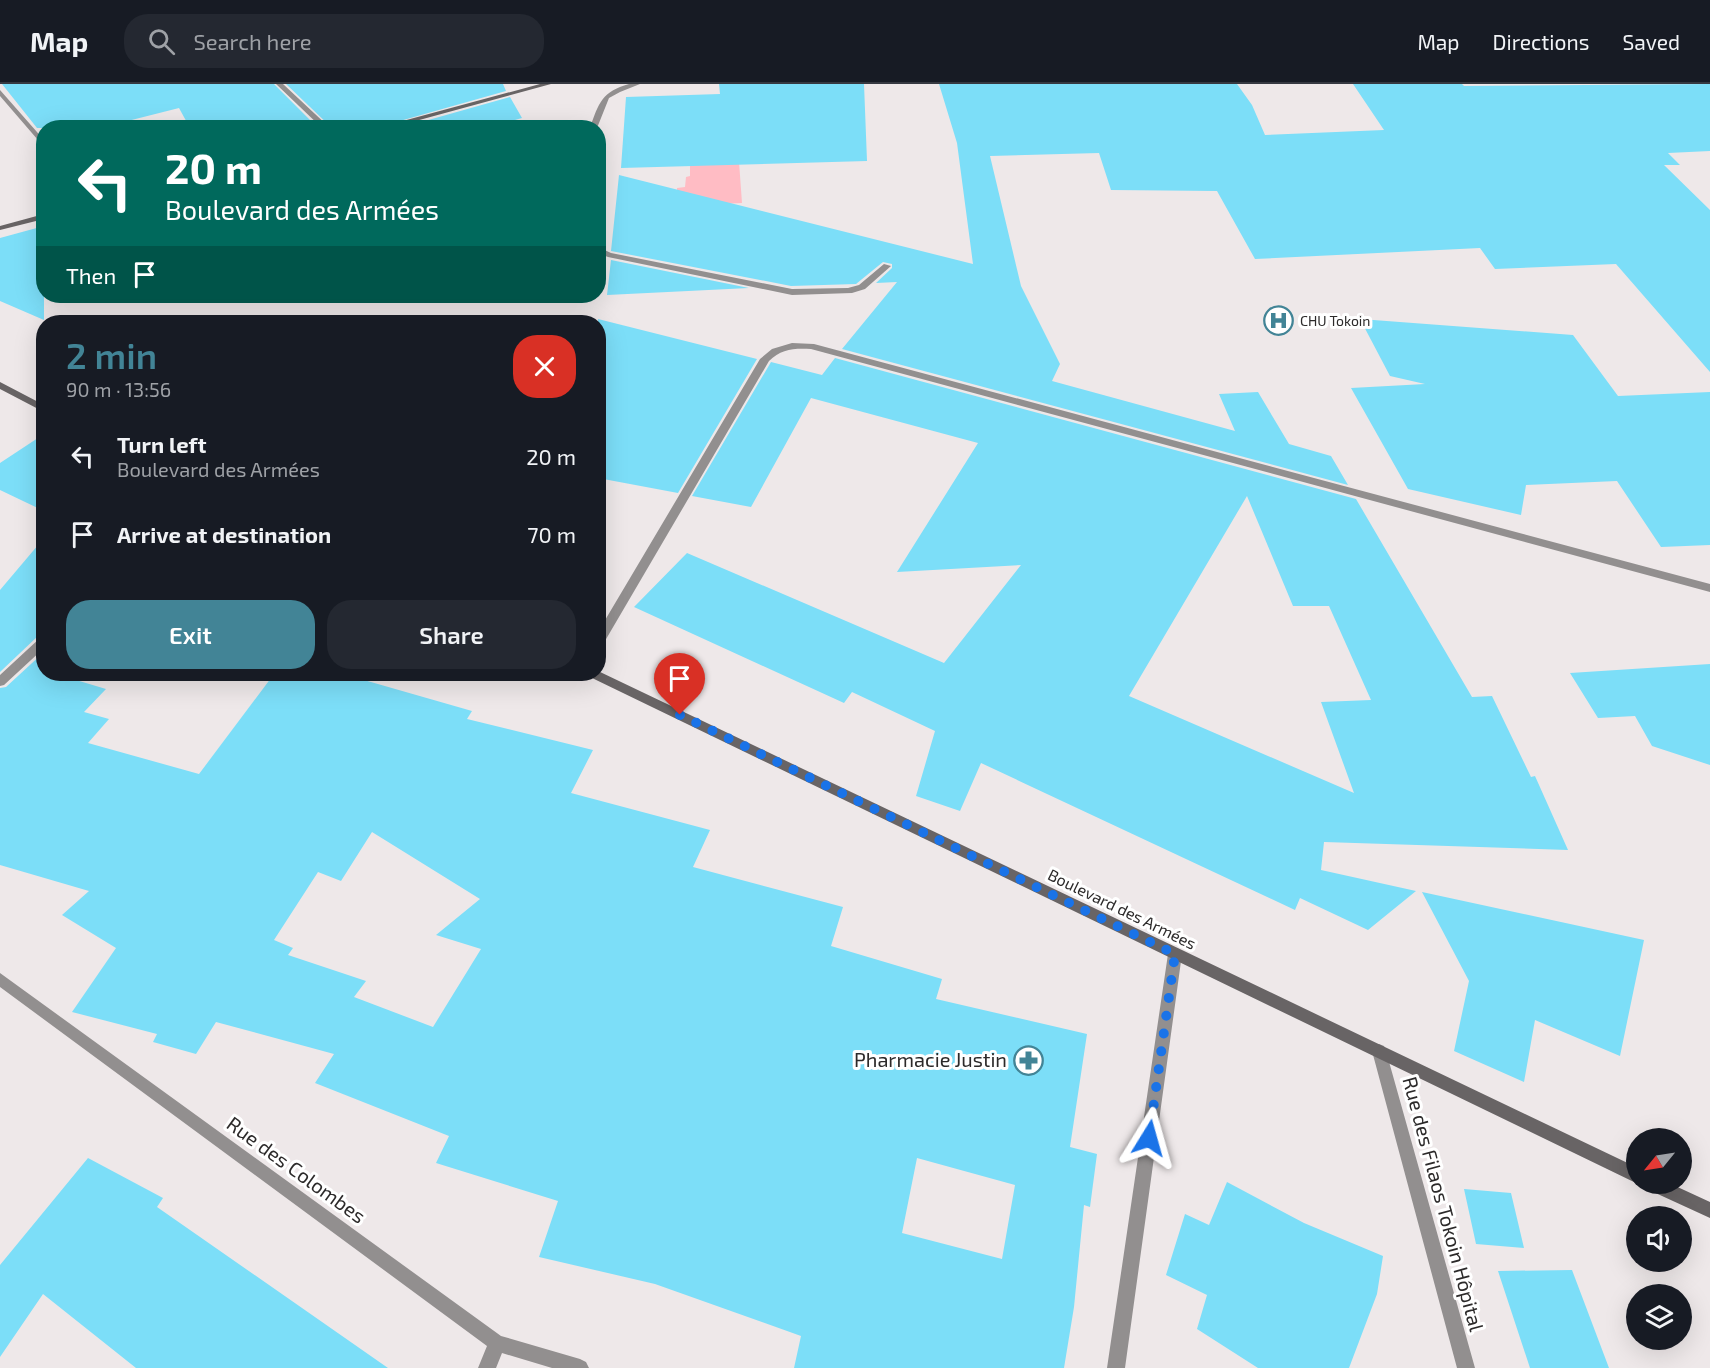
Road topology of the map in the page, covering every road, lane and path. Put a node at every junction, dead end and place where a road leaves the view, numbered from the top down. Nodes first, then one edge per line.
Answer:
1 (279, 84) edge
2 (548, 84) edge
3 (637, 84) edge
4 (0, 92) edge
5 (318, 120) edge
6 (411, 120) edge
7 (596, 120) edge
8 (36, 135) edge
9 (36, 218) edge
10 (0, 228) edge
11 (606, 254) edge
12 (888, 266) dead end
13 (0, 386) edge
14 (36, 406) edge
15 (1710, 588) edge
16 (606, 629) edge
17 (36, 648) edge
18 (606, 680) edge
19 (0, 682) edge
20 (1175, 954) junction
21 (0, 979) edge
22 (1379, 1051) junction
23 (1626, 1169) edge
24 (1676, 1194) edge
25 (1710, 1210) edge
26 (497, 1343) junction
27 (487, 1368) edge
28 (580, 1368) edge
29 (1116, 1368) edge
30 (1466, 1368) edge

1 - 5 street
2 - 6 main road
3 - 7 street
4 - 8 street
9 - 10 main road
11 - 12 street
13 - 14 main road
15 - 16 street
17 - 19 street
18 - 20 main road, Boulevard des Armées
20 - 22 main road, Boulevard des Armées
20 - 29 street
21 - 26 street, Rue des Colombes
22 - 23 main road, Boulevard des Armées
22 - 30 street, Rue des Filaos Tokoin Hôpital
24 - 25 main road
26 - 27 street
26 - 28 street, Rue des Colombes

